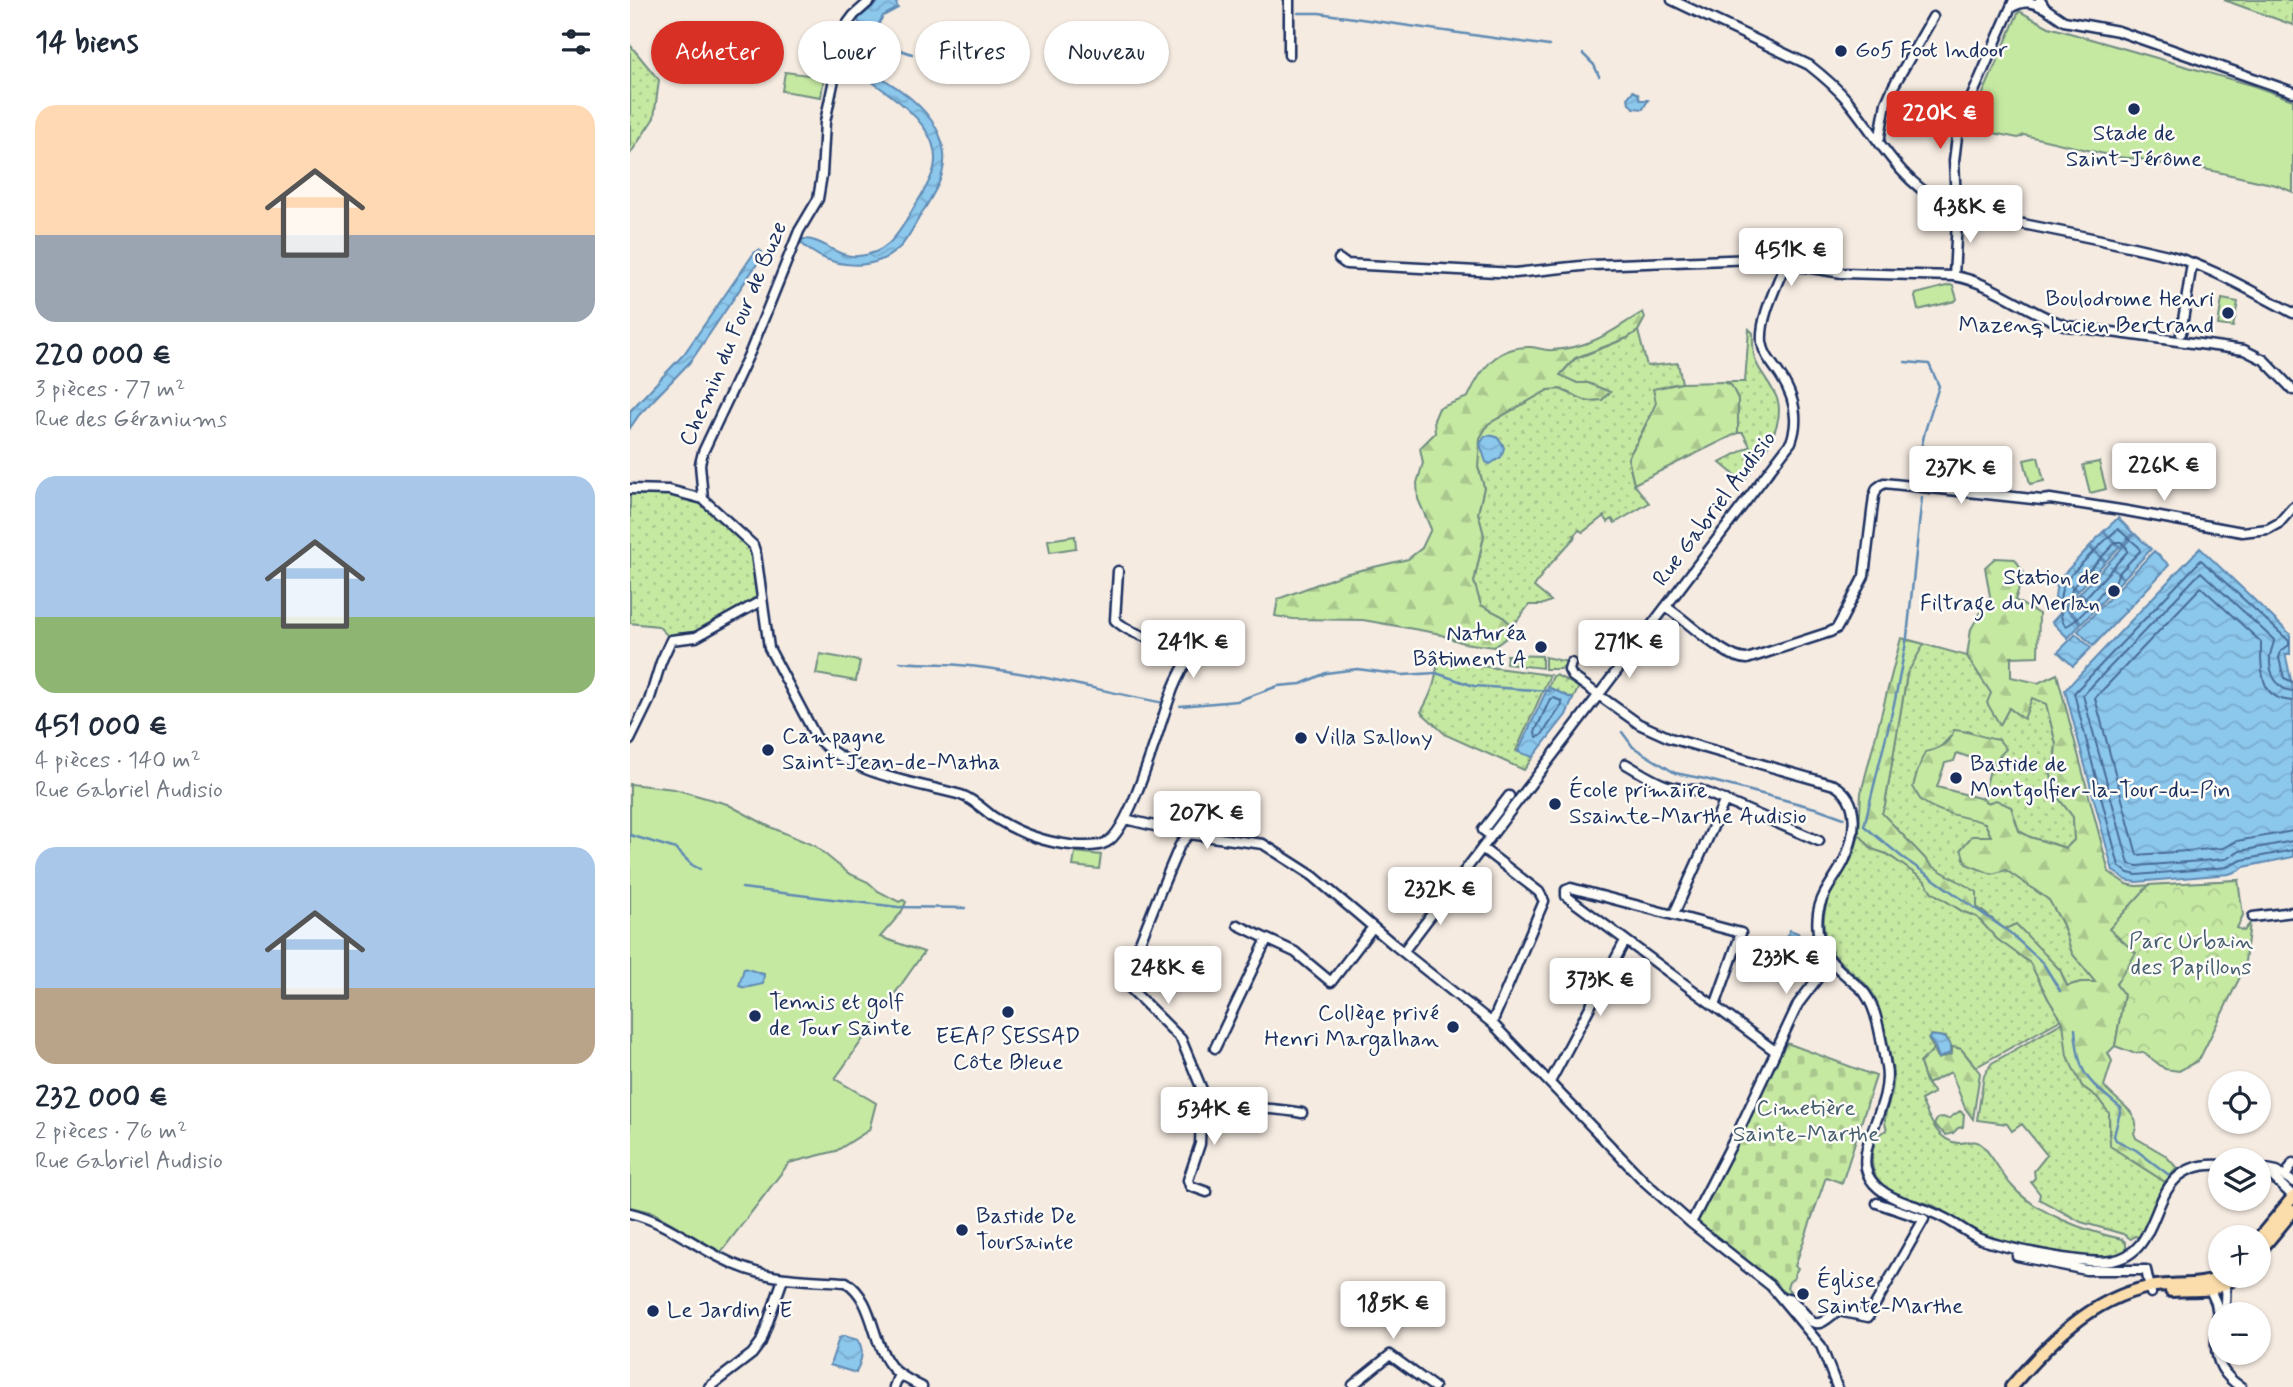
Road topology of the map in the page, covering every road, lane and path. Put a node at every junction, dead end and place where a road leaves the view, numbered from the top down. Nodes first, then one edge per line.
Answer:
1 (871, 0) edge
2 (1289, 0) edge
3 (1672, 0) edge
4 (2040, 0) edge
5 (2014, 2) edge
6 (2045, 4) edge
7 (1933, 17) dead end
8 (1289, 55) dead end
9 (2293, 92) edge
10 (1879, 142) junction
11 (1957, 210) junction
12 (1339, 259) dead end
13 (2192, 263) junction
14 (1785, 264) junction
15 (1954, 276) junction
16 (2293, 313) edge
17 (2181, 333) dead end
18 (2293, 390) edge
19 (630, 489) edge
20 (703, 499) junction
21 (2293, 507) edge
22 (1118, 571) dead end
23 (761, 601) junction
24 (1666, 607) junction
25 (1571, 663) dead end
26 (1599, 695) junction
27 (630, 740) edge
28 (1626, 764) dead end
29 (1509, 796) dead end
30 (1725, 800) junction
31 (1125, 819) junction
32 (1189, 834) junction
33 (1491, 836) junction
34 (1819, 841) dead end
35 (1482, 848) junction
36 (2293, 912) edge
37 (1674, 914) junction
38 (2253, 917) dead end
39 (1238, 925) dead end
40 (1373, 927) junction
41 (1267, 939) junction
42 (1625, 941) junction
43 (1403, 952) junction
44 (1830, 962) junction
45 (1715, 1006) junction
46 (1492, 1023) junction
47 (1214, 1048) dead end
48 (1775, 1051) junction
49 (1550, 1082) junction
50 (1208, 1104) junction
51 (1302, 1113) dead end
52 (2293, 1163) edge
53 (2208, 1165) edge
54 (2271, 1170) edge
55 (2271, 1175) edge
56 (2289, 1180) edge
57 (1207, 1192) dead end
58 (2293, 1196) edge
59 (1877, 1203) dead end
60 (2293, 1211) edge
61 (630, 1213) edge
62 (1691, 1223) junction
63 (2270, 1225) edge
64 (2271, 1238) edge
65 (2017, 1256) dead end
66 (783, 1279) junction
67 (2208, 1286) edge
68 (2208, 1286) edge
69 (2151, 1290) junction
70 (1784, 1300) junction
71 (2220, 1365) edge
72 (899, 1374) junction
73 (1353, 1385) dead end
74 (1834, 1385) edge
75 (2240, 1386) edge
76 (709, 1387) edge
77 (894, 1387) edge
78 (922, 1387) edge
79 (1434, 1387) edge
80 (2011, 1387) edge

1 - 20 street, Chemin du Four de Buze
2 - 8 street
3 - 10 street
4 - 6 street
5 - 6 street
5 - 11 street
6 - 9 street
7 - 10 street
10 - 11 street
11 - 13 street
11 - 15 street
12 - 14 street
13 - 16 street
13 - 17 street
14 - 15 street
14 - 24 street, Rue Gabriel Audisio
15 - 18 street
19 - 20 street
20 - 23 street
21 - 24 street
22 - 31 street
23 - 27 street
23 - 31 street
24 - 26 street, Rue Gabriel Audisio
25 - 26 street
26 - 33 street, Rue Gabriel Audisio
26 - 44 street
28 - 30 street
29 - 33 street
30 - 34 street
30 - 37 street
31 - 32 street
32 - 40 street
32 - 50 street
33 - 35 street, Rue Gabriel Audisio
35 - 43 street, Rue Gabriel Audisio
35 - 46 street
36 - 38 street
37 - 42 street
37 - 45 street
39 - 41 street
40 - 41 street
40 - 43 street
41 - 47 street
42 - 45 street
42 - 49 street
43 - 46 street
44 - 48 street
44 - 53 street
45 - 48 street
46 - 49 street
48 - 62 street
49 - 62 street
50 - 51 street
50 - 57 street
52 - 56 street
54 - 56 street
55 - 58 street
58 - 63 main road
59 - 70 street
60 - 64 main road
61 - 66 street
62 - 70 street
65 - 69 street
66 - 72 street
66 - 76 street
67 - 69 main road
68 - 69 main road
69 - 80 main road
70 - 74 street
71 - 75 street
72 - 77 street
72 - 78 street
73 - 79 street

